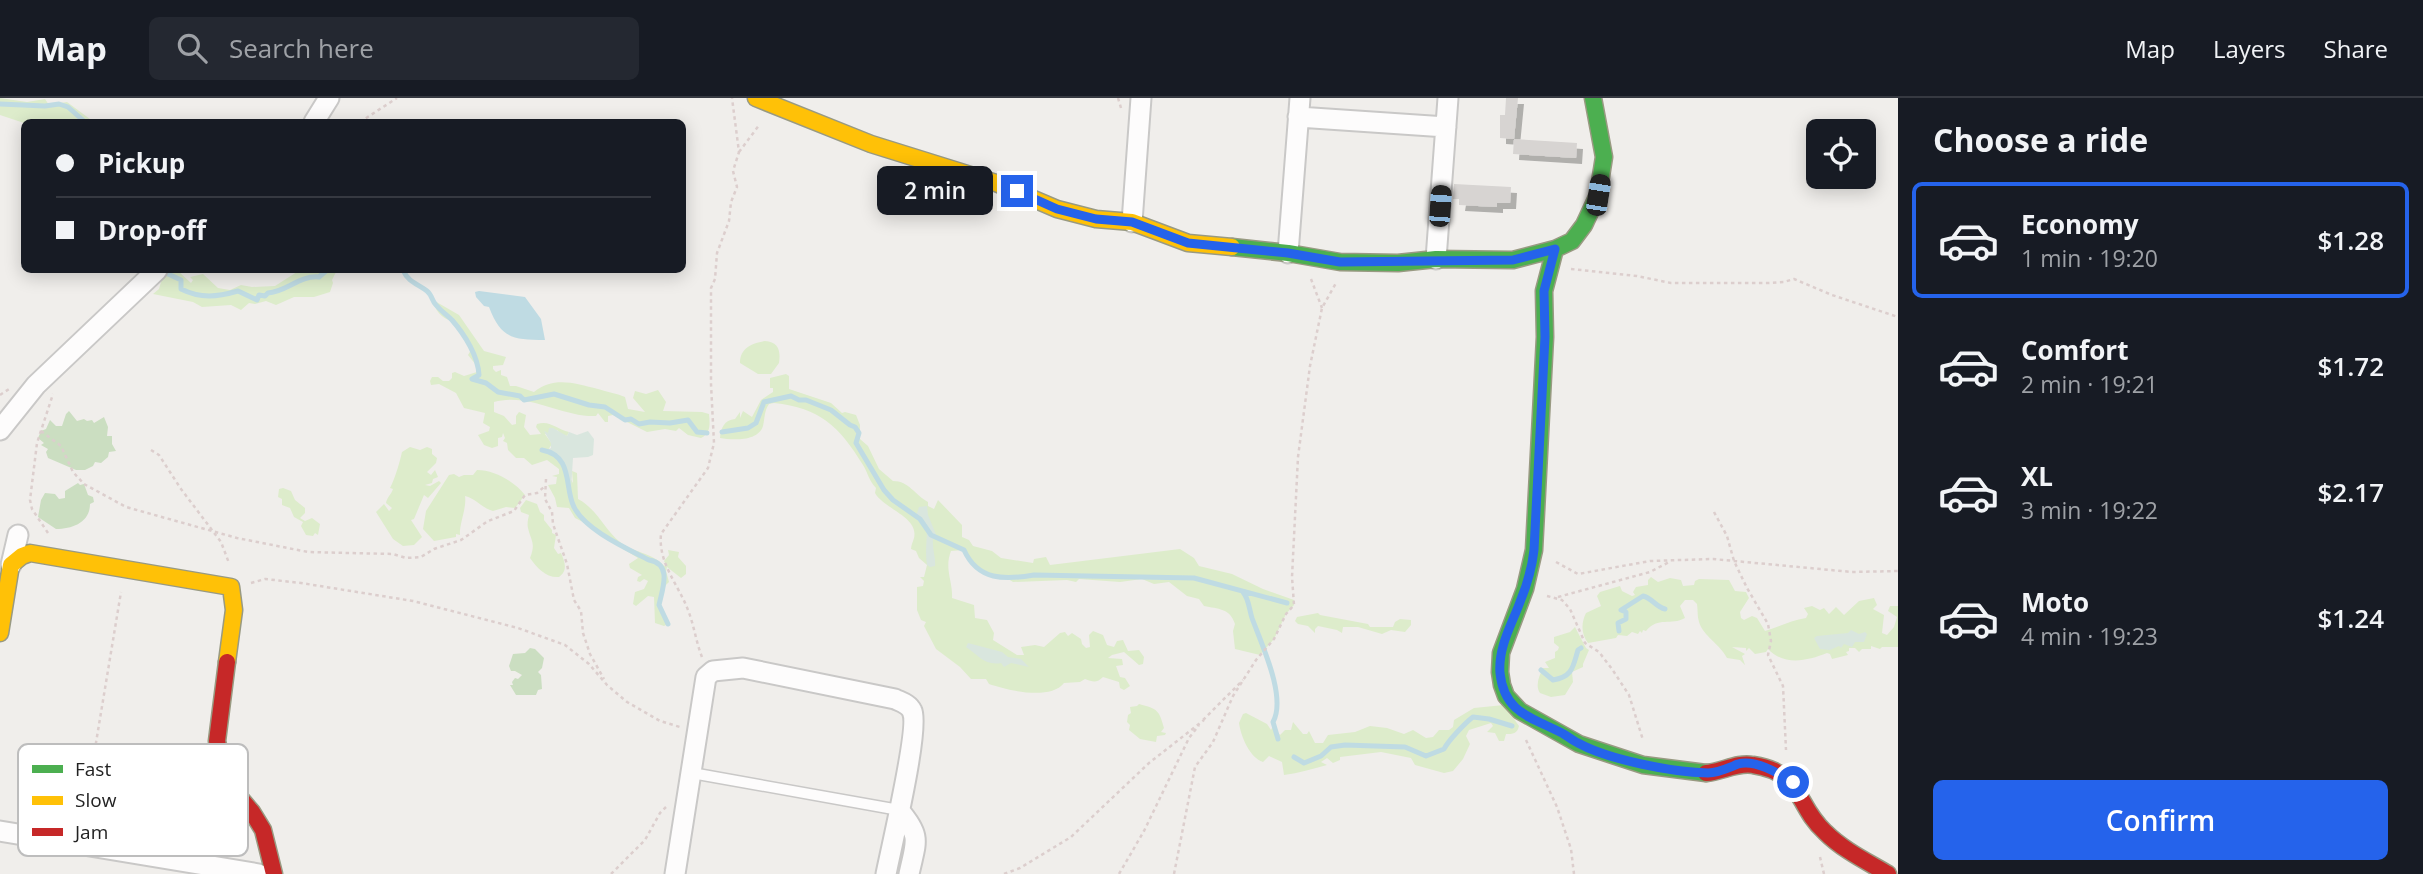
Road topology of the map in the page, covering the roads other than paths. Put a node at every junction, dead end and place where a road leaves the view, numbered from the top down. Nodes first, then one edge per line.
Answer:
1 (329, 98) edge
2 (756, 98) edge
3 (1141, 98) edge
4 (1448, 98) edge
5 (1593, 98) edge
6 (1299, 107) edge
7 (316, 119) edge
8 (1446, 127) junction
9 (1132, 222) junction
10 (1555, 249) junction
11 (1288, 253) junction
12 (1436, 259) junction
13 (154, 273) edge
14 (0, 430) edge
15 (18, 535) dead end
16 (11, 565) junction
17 (0, 633) edge
18 (217, 744) edge
19 (692, 773) junction
20 (248, 807) edge
21 (899, 810) junction
22 (0, 831) edge
23 (18, 834) edge
24 (151, 856) edge
25 (259, 874) edge
26 (274, 874) edge
27 (675, 874) edge
28 (886, 874) edge
29 (909, 874) edge
30 (1888, 874) edge

1 - 7 street
2 - 9 street
3 - 9 street
4 - 8 street
5 - 10 street
6 - 8 street
6 - 11 street
8 - 12 street
9 - 11 street
10 - 12 street
10 - 30 street
11 - 12 street
13 - 14 street
15 - 16 street
16 - 17 street
16 - 18 street
19 - 21 lane
19 - 21 street
19 - 27 street
20 - 26 street
21 - 28 street
21 - 29 street
22 - 23 street
24 - 25 street

